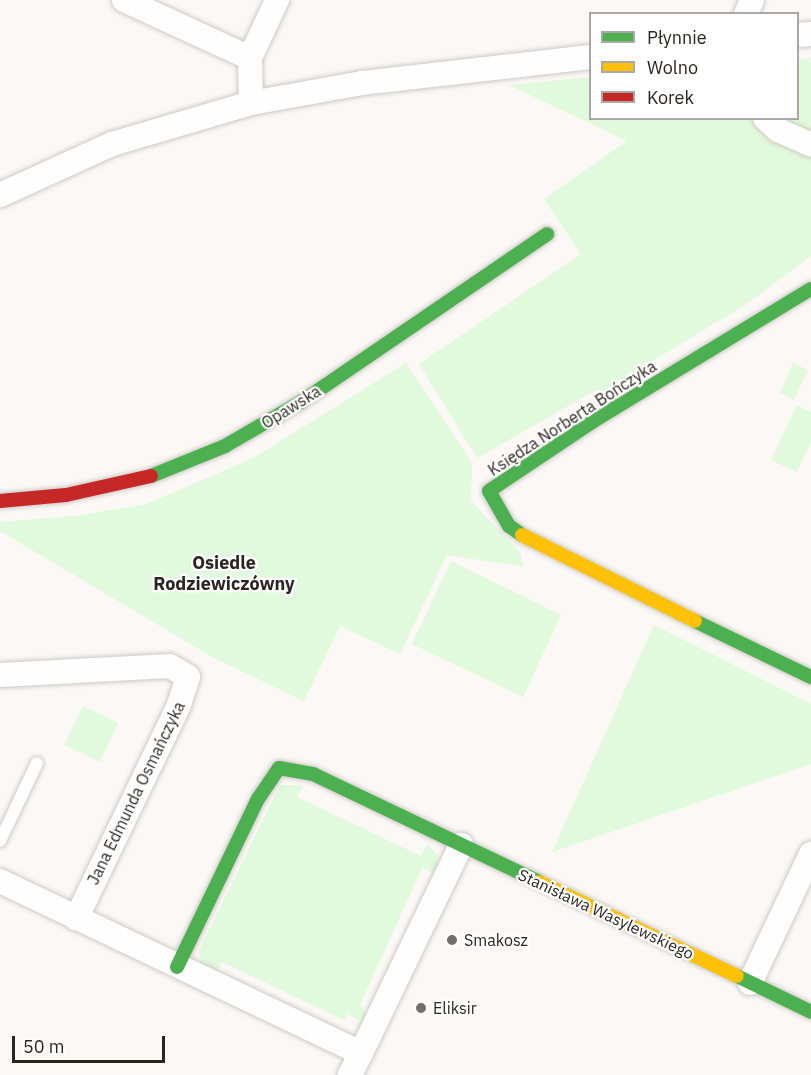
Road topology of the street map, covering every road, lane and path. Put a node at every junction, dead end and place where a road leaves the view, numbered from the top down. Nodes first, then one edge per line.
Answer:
1 (124, 0) edge
2 (277, 0) edge
3 (589, 57) edge
4 (250, 58) junction
5 (251, 103) junction
6 (767, 120) edge
7 (811, 145) edge
8 (0, 195) edge
9 (547, 234) dead end
10 (811, 289) edge
11 (0, 501) edge
12 (0, 675) edge
13 (811, 677) edge
14 (37, 763) dead end
15 (0, 841) edge
16 (464, 847) junction
17 (811, 854) edge
18 (0, 881) edge
19 (76, 920) junction
20 (177, 967) junction
21 (750, 983) junction
22 (811, 1012) edge
23 (360, 1053) junction
24 (350, 1075) edge

1 - 4 street
2 - 4 street
3 - 5 street
4 - 5 street
5 - 8 street
6 - 7 street
9 - 11 street, Opawska
10 - 13 street, Księdza Norberta Bończyka
12 - 19 street, Jana Edmunda Osmańczyka
14 - 15 lane
16 - 20 street, Stanisława Wasylewskiego
16 - 21 street, Stanisława Wasylewskiego
16 - 23 street
17 - 21 street
18 - 19 street
19 - 20 street
20 - 23 street
21 - 22 street, Stanisława Wasylewskiego
23 - 24 street

